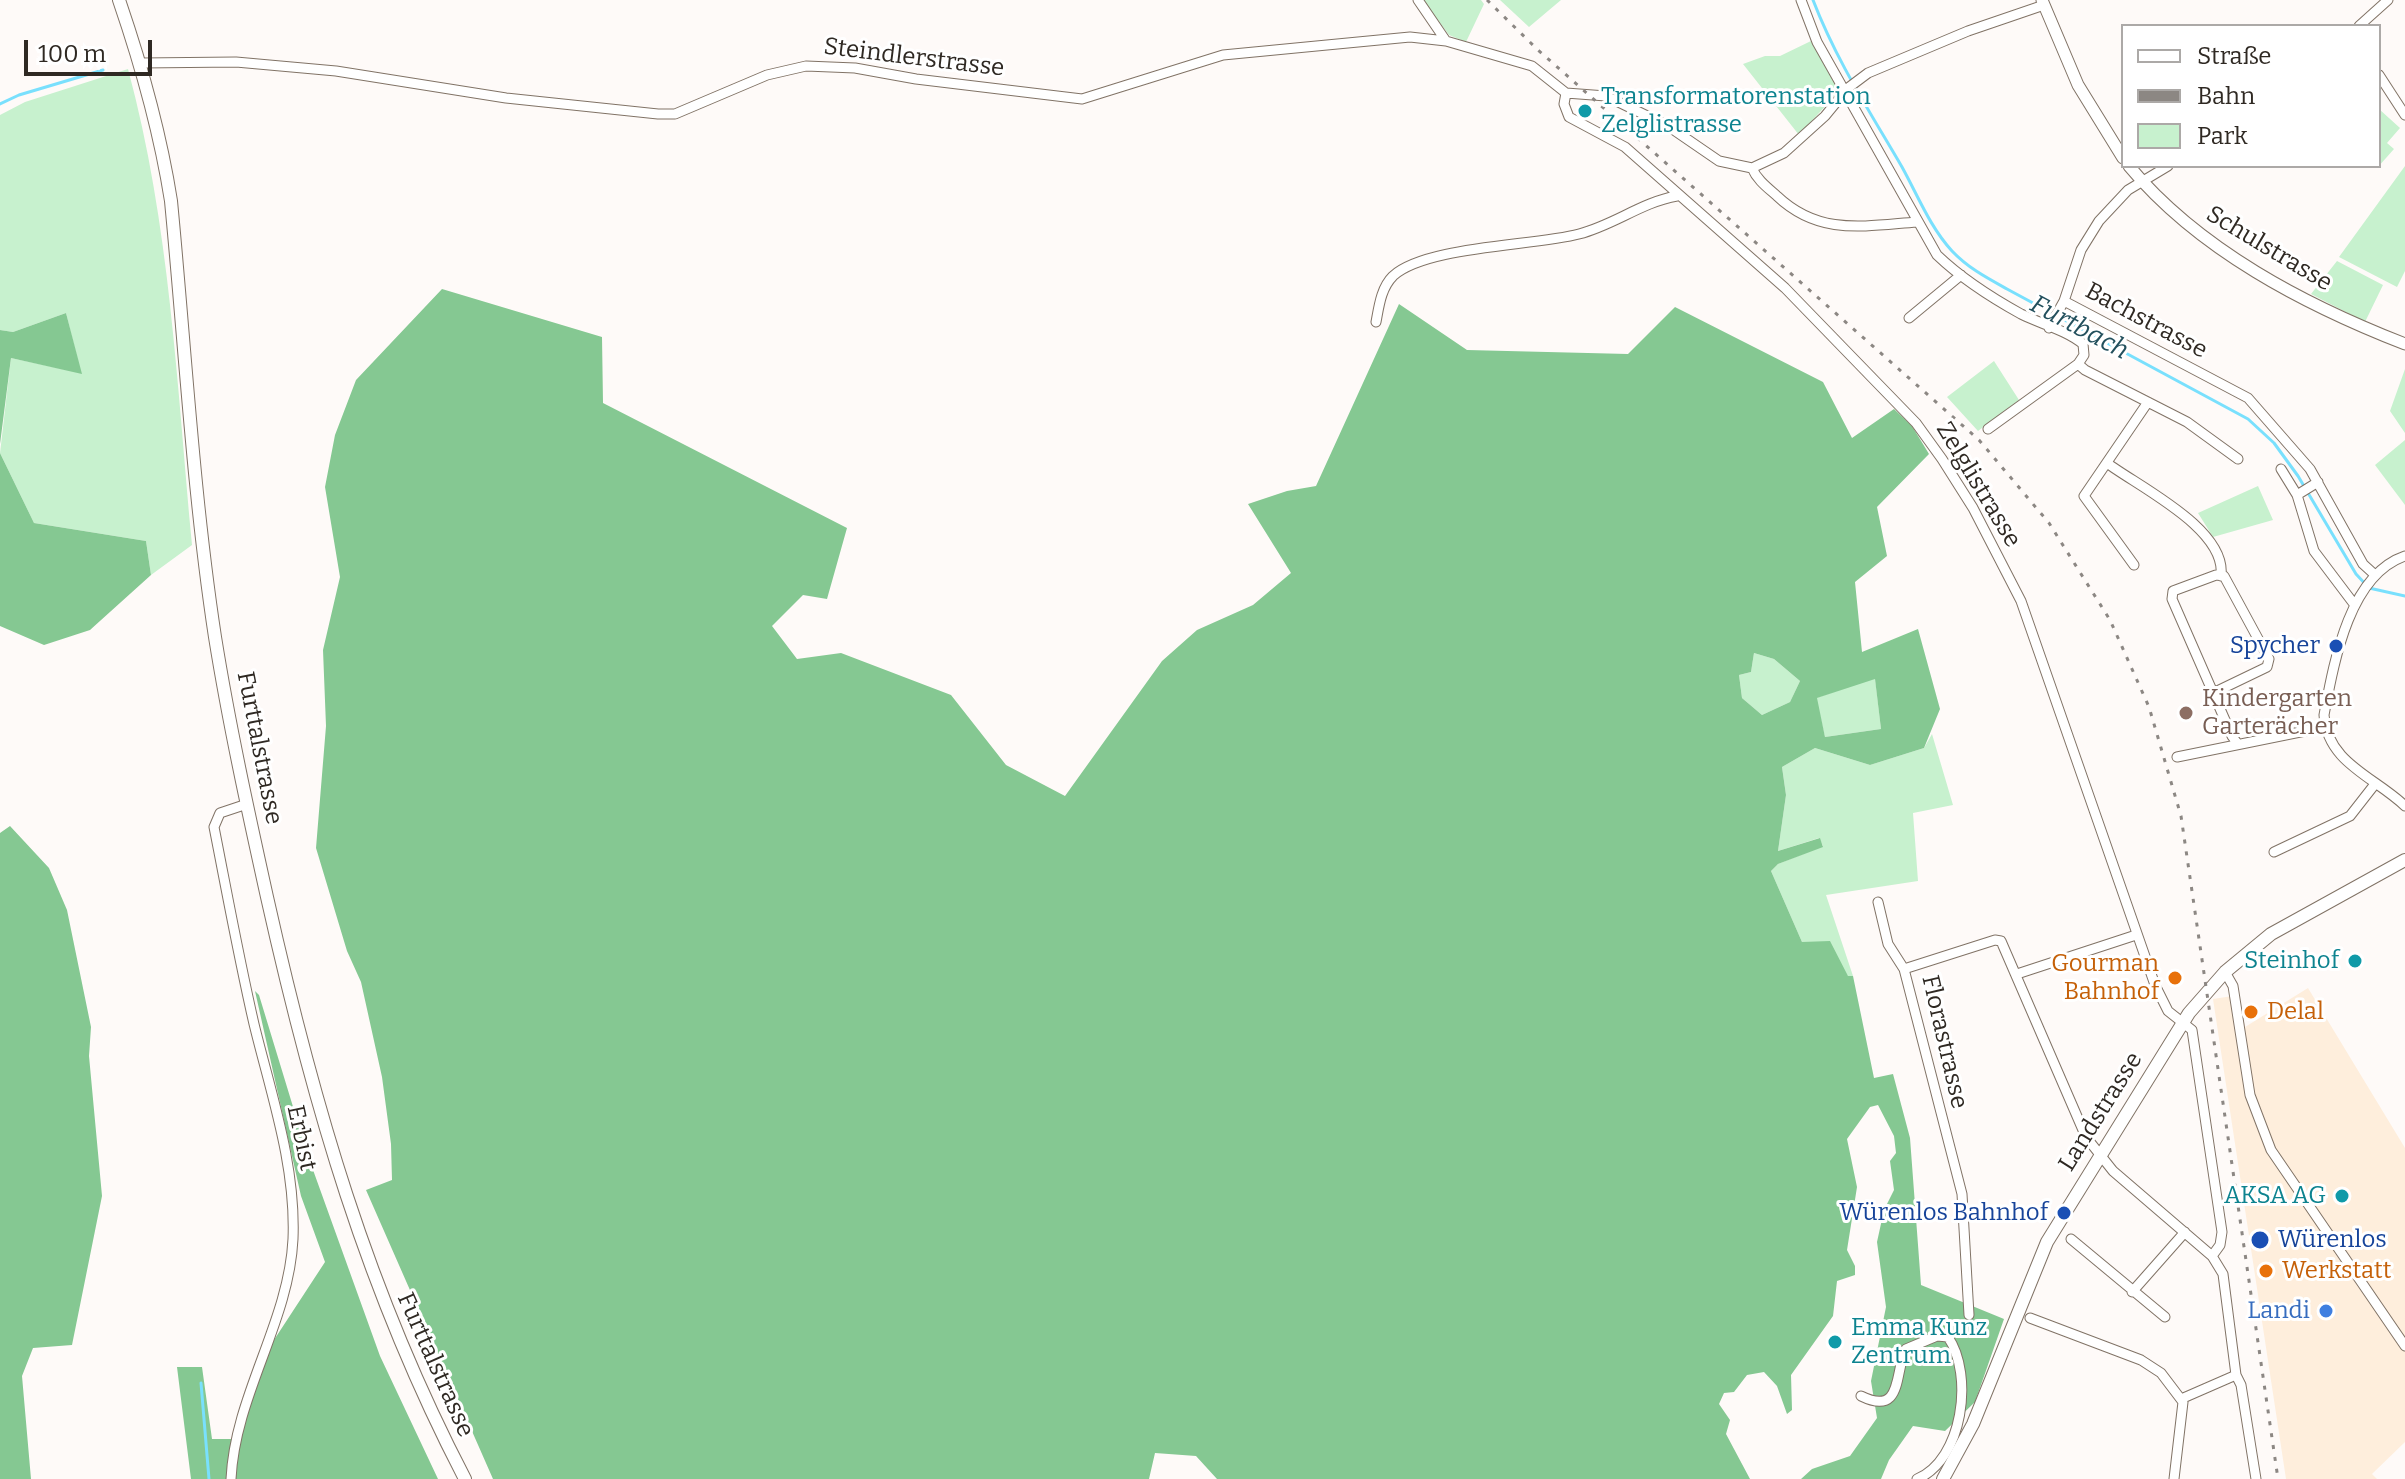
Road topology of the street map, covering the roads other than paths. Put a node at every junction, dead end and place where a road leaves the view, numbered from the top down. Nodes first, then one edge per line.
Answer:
1 (119, 0) edge
2 (1418, 0) edge
3 (1801, 0) edge
4 (2388, 0) edge
5 (2043, 3) edge
6 (2361, 24) edge
7 (1446, 41) junction
8 (141, 63) junction
9 (2381, 78) edge
10 (1846, 90) junction
11 (1566, 93) junction
12 (2405, 115) edge
13 (2121, 155) edge
14 (1752, 168) junction
15 (2131, 168) edge
16 (2165, 168) edge
17 (1659, 179) junction
18 (2142, 181) junction
19 (1677, 196) junction
20 (1654, 200) junction
21 (1917, 222) junction
22 (1961, 275) junction
23 (2062, 304) junction
24 (1909, 318) dead end
25 (1376, 322) dead end
26 (2051, 325) junction
27 (2405, 344) edge
28 (2078, 364) junction
29 (2148, 402) junction
30 (1988, 429) dead end
31 (2238, 459) dead end
32 (2107, 463) junction
33 (2281, 469) dead end
34 (2315, 484) junction
35 (2298, 494) junction
36 (2405, 556) edge
37 (2134, 565) dead end
38 (2221, 576) junction
39 (2371, 577) junction
40 (2354, 604) junction
41 (2213, 693) junction
42 (2325, 727) junction
43 (2237, 743) junction
44 (2177, 757) dead end
45 (2375, 784) junction
46 (247, 804) junction
47 (2405, 806) edge
48 (2274, 852) dead end
49 (2405, 860) edge
50 (1878, 902) dead end
51 (2136, 935) junction
52 (1904, 969) junction
53 (2225, 972) junction
54 (2017, 974) junction
55 (2182, 1023) junction
56 (2100, 1157) junction
57 (2185, 1232) junction
58 (2071, 1239) dead end
59 (2212, 1256) junction
60 (2132, 1292) junction
61 (1969, 1315) dead end
62 (2165, 1317) dead end
63 (2030, 1318) dead end
64 (2405, 1346) edge
65 (2236, 1375) junction
66 (1861, 1396) dead end
67 (2181, 1399) junction
68 (231, 1479) edge
69 (465, 1479) edge
70 (1917, 1479) edge
71 (1943, 1479) edge
72 (2174, 1479) edge
73 (2256, 1479) edge

1 - 8 main road, Furttalstrasse
2 - 7 street
3 - 10 street
4 - 6 street
5 - 10 street
5 - 13 street
7 - 8 street, Steindlerstrasse
7 - 11 street, Steindlerstrasse
8 - 46 main road, Furttalstrasse
9 - 12 street
10 - 14 street
10 - 21 street
11 - 14 street
11 - 17 street, Zelglistrasse
14 - 21 street
15 - 18 street, Schulstrasse
16 - 18 street
17 - 19 street, Zelglistrasse
17 - 20 street
18 - 23 street
18 - 27 street, Schulstrasse
19 - 20 street
19 - 51 street, Zelglistrasse
20 - 25 street
21 - 22 street
22 - 24 street
22 - 26 street
23 - 26 street, Bachstrasse
23 - 34 street, Bachstrasse
26 - 28 street
28 - 29 street
28 - 30 street
29 - 31 street
29 - 32 street
32 - 37 street
32 - 38 street
33 - 35 street
34 - 35 street
34 - 39 street, Bachstrasse
35 - 40 street
36 - 39 street
38 - 41 street
38 - 41 street
39 - 40 street
40 - 42 street
41 - 43 street
42 - 43 street
42 - 45 street
43 - 44 street
45 - 47 street
45 - 48 street
46 - 68 street, Erbist
46 - 69 main road, Furttalstrasse
49 - 53 main road, Landstrasse
50 - 52 street
51 - 54 street
51 - 55 street, Zelglistrasse
52 - 54 street, Florastrasse
52 - 61 street, Florastrasse
53 - 55 main road, Landstrasse
53 - 64 street
54 - 56 street, Florastrasse
55 - 56 main road, Landstrasse
55 - 59 street, Zelglistrasse
56 - 57 street, Florastrasse
56 - 71 main road, Landstrasse
57 - 59 street, Florastrasse
57 - 60 street
58 - 60 street
59 - 65 street
60 - 62 street
63 - 67 street
65 - 67 street
65 - 73 street
66 - 70 street
67 - 72 street

